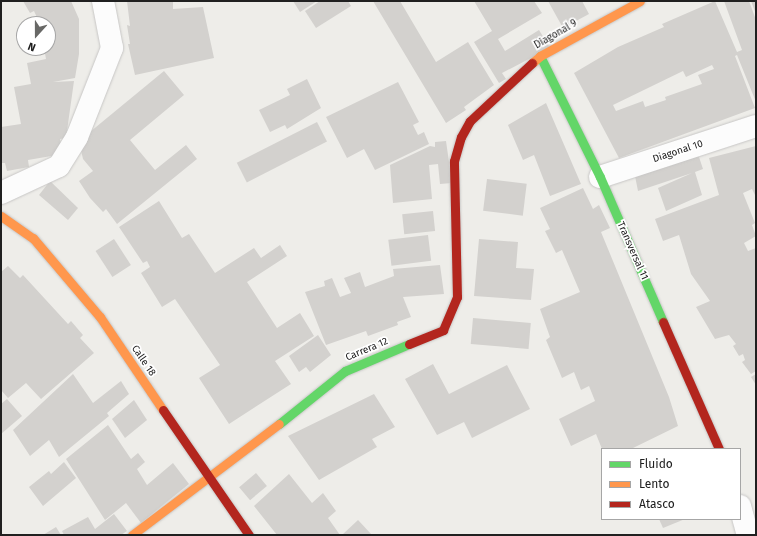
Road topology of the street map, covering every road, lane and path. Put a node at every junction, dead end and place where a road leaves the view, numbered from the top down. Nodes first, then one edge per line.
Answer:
1 (103, 1) edge
2 (640, 1) edge
3 (540, 56) junction
4 (756, 126) edge
5 (461, 137) joint
6 (600, 178) junction
7 (1, 193) edge
8 (1, 216) edge
9 (719, 448) edge
10 (210, 478) junction
11 (741, 508) edge
12 (750, 530) edge
13 (132, 535) edge
14 (249, 535) edge

1 - 7 street
2 - 3 street, Diagonal 9
3 - 5 street, Diagonal 9
3 - 6 street, Transversal 11
4 - 6 street, Diagonal 10
5 - 10 street, Carrera 12
6 - 9 street, Transversal 11
8 - 10 street, Calle 18
10 - 13 street, Carrera 12
10 - 14 street, Calle 18
11 - 12 street

